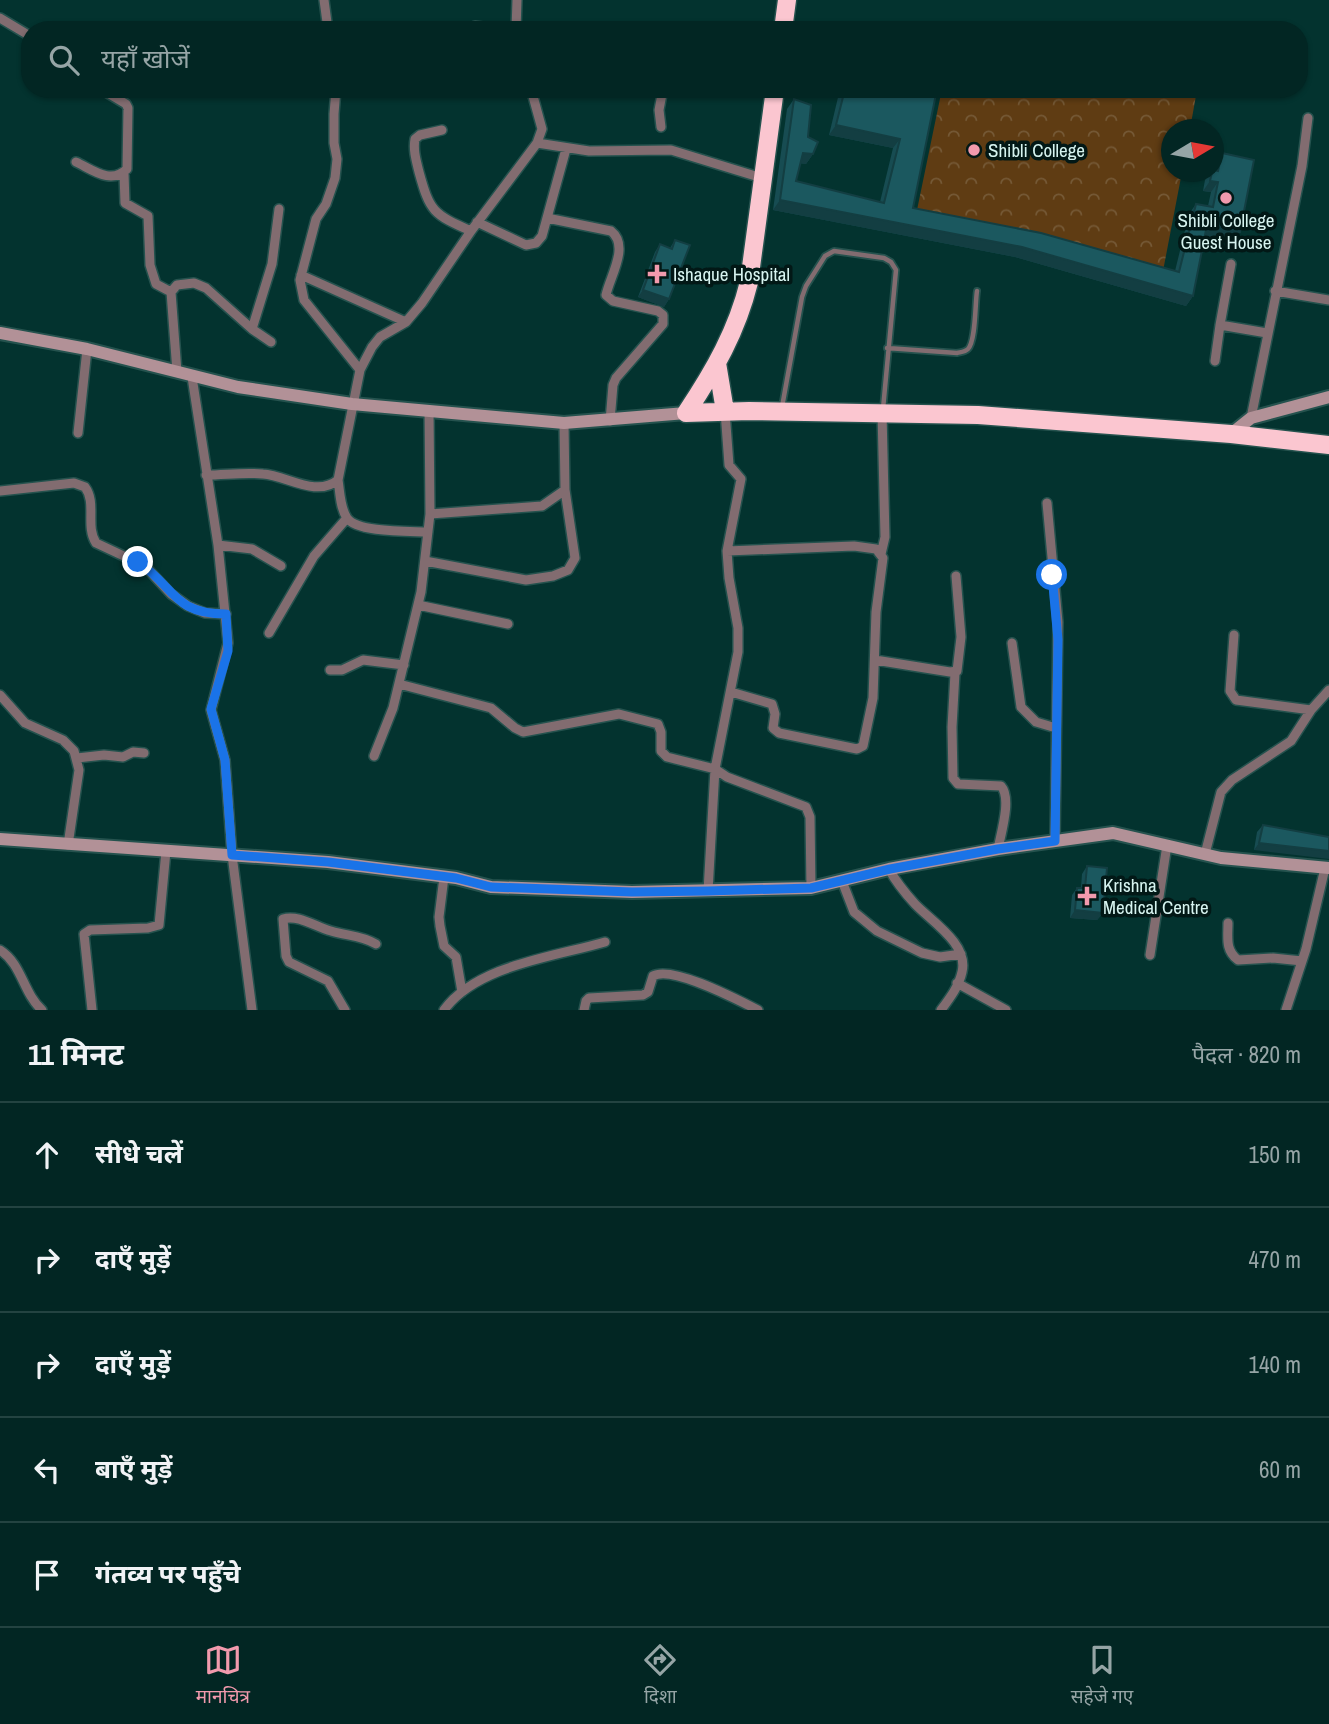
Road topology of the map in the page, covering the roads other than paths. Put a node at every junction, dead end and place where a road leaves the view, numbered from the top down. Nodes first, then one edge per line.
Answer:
1 (324, 0) edge
2 (517, 0) edge
3 (787, 0) edge
4 (0, 18) edge
5 (327, 21) edge
6 (516, 21) edge
7 (784, 21) edge
8 (21, 31) edge
9 (116, 98) edge
10 (336, 98) edge
11 (533, 98) edge
12 (661, 98) edge
13 (774, 98) edge
14 (1308, 118) dead end
15 (661, 127) dead end
16 (442, 130) dead end
17 (537, 143) junction
18 (566, 149) junction
19 (76, 162) dead end
20 (124, 173) junction
21 (762, 178) junction
22 (279, 209) dead end
23 (547, 218) junction
24 (477, 222) junction
25 (471, 231) junction
26 (1231, 264) dead end
27 (301, 275) junction
28 (976, 291) dead end
29 (171, 292) junction
30 (1275, 292) junction
31 (1329, 300) edge
32 (406, 322) junction
33 (1220, 325) junction
34 (252, 329) junction
35 (0, 333) edge
36 (1267, 333) junction
37 (271, 342) dead end
38 (887, 348) junction
39 (87, 349) junction
40 (1215, 361) dead end
41 (717, 363) junction
42 (360, 370) junction
43 (177, 372) junction
44 (192, 377) junction
45 (1329, 397) edge
46 (352, 404) junction
47 (429, 410) junction
48 (725, 411) junction
49 (781, 411) junction
50 (883, 412) junction
51 (686, 413) junction
52 (1251, 418) junction
53 (610, 421) junction
54 (564, 424) junction
55 (78, 433) dead end
56 (1231, 434) junction
57 (1329, 445) edge
58 (206, 475) junction
59 (338, 480) junction
60 (565, 490) junction
61 (0, 491) edge
62 (1047, 503) dead end
63 (430, 514) junction
64 (347, 518) junction
65 (428, 532) junction
66 (218, 545) junction
67 (727, 551) junction
68 (881, 554) junction
69 (425, 561) junction
70 (281, 566) dead end
71 (956, 576) dead end
72 (418, 605) junction
73 (226, 614) junction
74 (508, 624) dead end
75 (269, 633) dead end
76 (1234, 635) dead end
77 (1012, 643) dead end
78 (875, 660) junction
79 (404, 665) junction
80 (330, 670) dead end
81 (955, 673) junction
82 (399, 684) junction
83 (1329, 690) edge
84 (732, 692) junction
85 (0, 695) edge
86 (1311, 710) junction
87 (1056, 727) junction
88 (144, 753) dead end
89 (374, 756) dead end
90 (77, 758) junction
91 (715, 769) junction
92 (0, 839) edge
93 (1055, 841) junction
94 (68, 845) junction
95 (1167, 845) junction
96 (998, 849) junction
97 (166, 851) junction
98 (1205, 854) junction
99 (232, 855) junction
100 (1327, 868) edge
101 (890, 869) junction
102 (444, 877) junction
103 (842, 881) junction
104 (811, 888) junction
105 (708, 891) junction
106 (1228, 923) dead end
107 (605, 942) dead end
108 (376, 944) dead end
109 (0, 950) edge
110 (961, 954) junction
111 (1150, 955) dead end
112 (1302, 961) junction
113 (957, 983) junction
114 (462, 992) junction
115 (42, 1010) edge
116 (92, 1010) edge
117 (252, 1010) edge
118 (345, 1010) edge
119 (444, 1010) edge
120 (584, 1010) edge
121 (758, 1010) edge
122 (942, 1010) edge
123 (1006, 1010) edge
124 (1286, 1010) edge

1 - 5 street
2 - 6 street
3 - 7 highway
4 - 8 street
9 - 20 street
10 - 27 street
11 - 17 street
12 - 15 street
13 - 21 highway
14 - 30 street
16 - 25 street
17 - 18 street
17 - 24 street
18 - 21 street
18 - 23 street
19 - 20 street
20 - 29 street
21 - 41 highway
22 - 34 street
23 - 24 street
23 - 53 street
24 - 25 street
25 - 32 street
26 - 33 street
27 - 32 street
27 - 42 street
28 - 38 lane
29 - 34 street
29 - 43 street
30 - 31 street
30 - 36 street
32 - 42 street
33 - 36 street
33 - 40 street
34 - 37 street
35 - 39 street
36 - 52 street
38 - 49 lane
38 - 50 lane
39 - 43 street
39 - 55 street
41 - 48 highway
41 - 51 highway
42 - 46 street
43 - 44 street
44 - 46 street
44 - 58 street
45 - 52 street
46 - 47 street
46 - 59 street
47 - 54 street
47 - 63 street
48 - 49 highway
48 - 51 highway
48 - 67 street
49 - 50 highway
50 - 56 highway
50 - 68 street
51 - 53 street
52 - 56 street
53 - 54 street
54 - 60 street
56 - 57 highway
58 - 59 street
58 - 66 street
59 - 64 street
60 - 63 street
60 - 69 street
61 - 73 street
62 - 87 street
63 - 65 street
64 - 65 street
64 - 75 street
65 - 69 street
66 - 70 street
66 - 73 street
67 - 68 street
67 - 84 street
68 - 78 street
69 - 72 street
71 - 81 street
72 - 74 street
72 - 79 street
73 - 99 street
76 - 86 street
77 - 87 street
78 - 81 street
78 - 84 street
79 - 80 street
79 - 82 street
81 - 96 street
82 - 89 street
82 - 91 street
83 - 86 street
84 - 91 street
85 - 90 street
86 - 98 street
87 - 93 street
88 - 90 street
90 - 94 street
91 - 104 street
91 - 105 street
92 - 94 street
93 - 95 street
93 - 96 street
94 - 97 street
95 - 98 street
95 - 111 street
96 - 101 street
97 - 99 street
97 - 116 street
98 - 100 street
99 - 102 street
99 - 117 street
100 - 112 street
101 - 103 street
101 - 110 street
102 - 105 street
102 - 114 street
103 - 104 street
103 - 110 street
104 - 105 street
106 - 112 street
107 - 114 street
108 - 118 street
109 - 115 street
110 - 113 street
112 - 124 street
113 - 122 street
113 - 123 street
114 - 119 street
120 - 121 street

